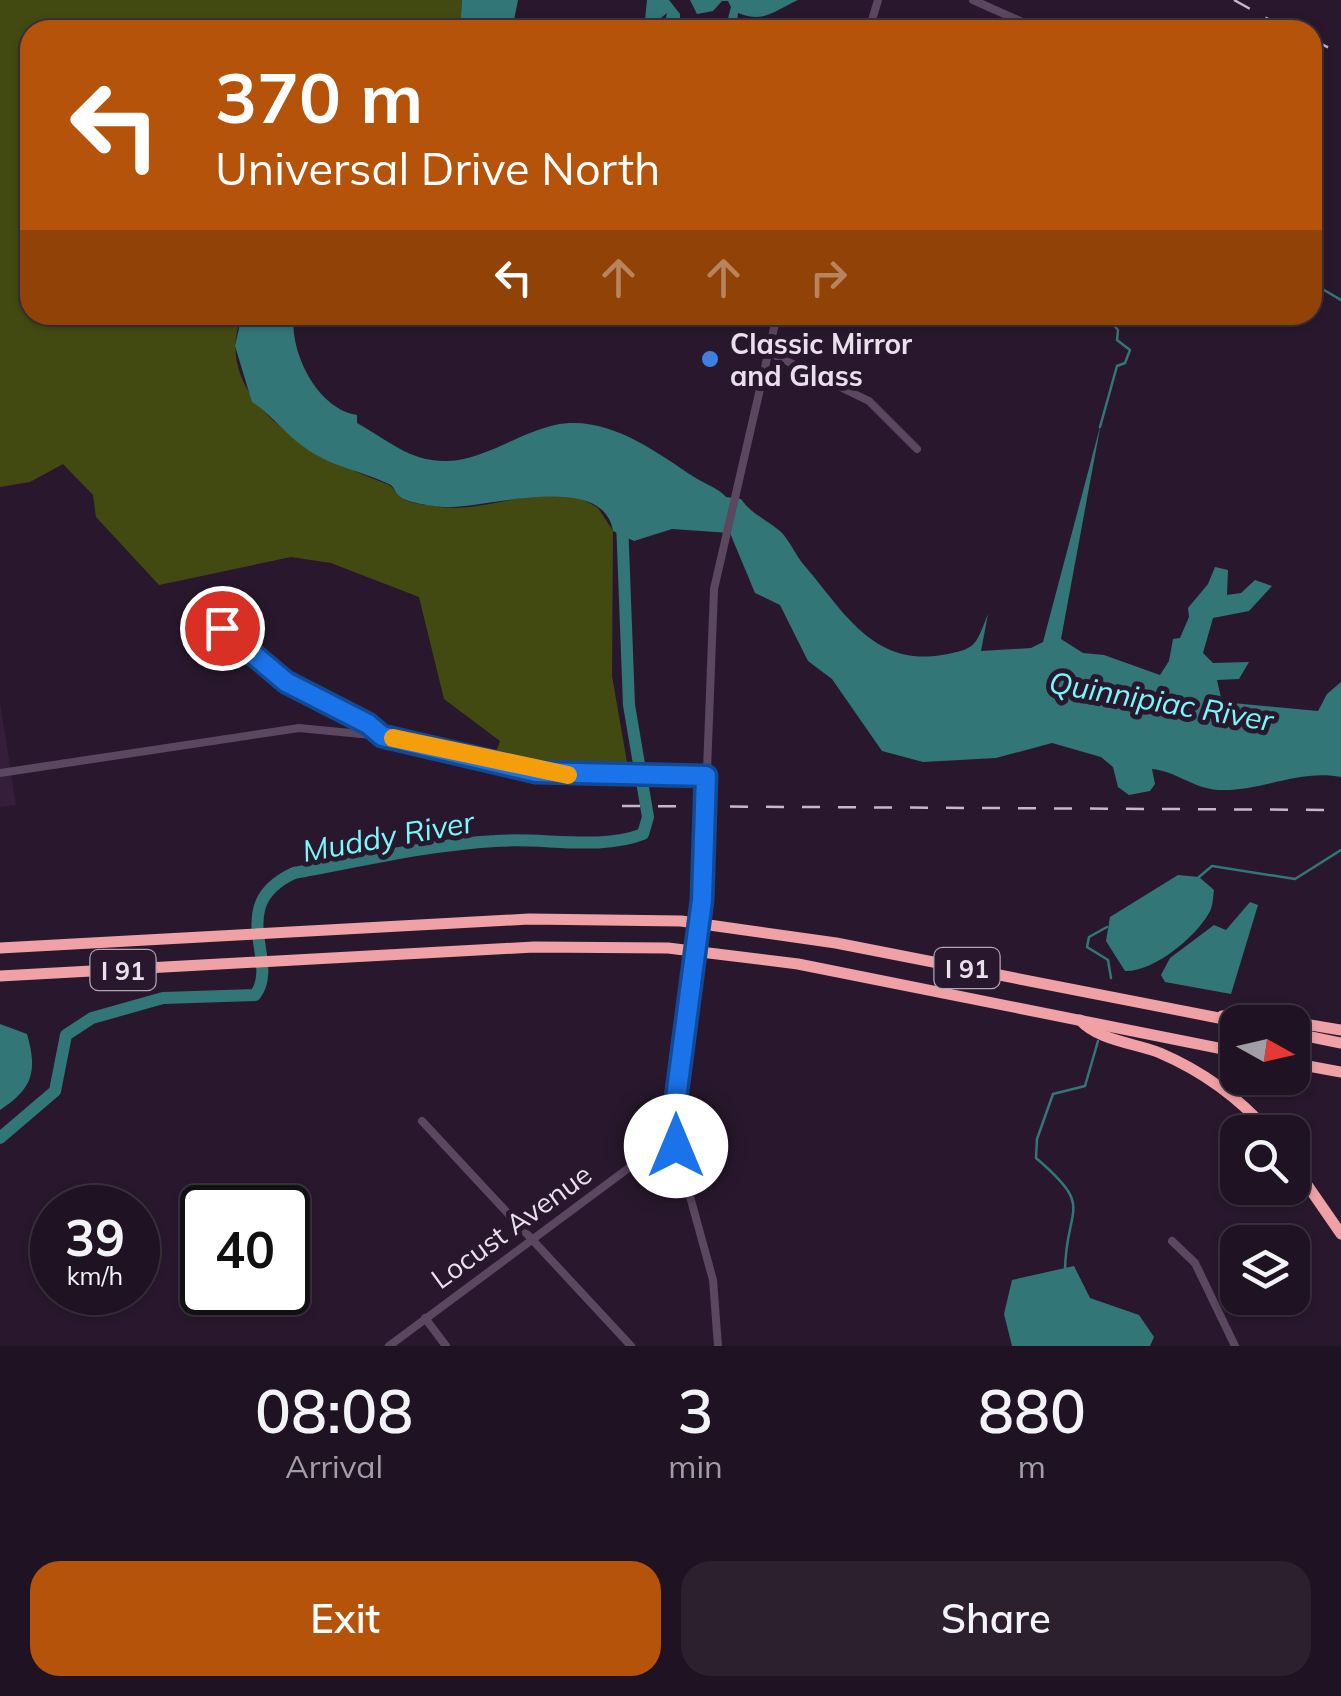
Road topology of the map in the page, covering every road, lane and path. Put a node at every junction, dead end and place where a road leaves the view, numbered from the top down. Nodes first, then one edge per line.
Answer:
1 (972, 0) edge
2 (1017, 20) edge
3 (774, 325) edge
4 (766, 350) junction
5 (917, 449) dead end
6 (200, 608) dead end
7 (382, 736) junction
8 (0, 773) edge
9 (706, 776) junction
10 (0, 948) edge
11 (0, 976) edge
12 (1213, 1017) junction
13 (1220, 1018) edge
14 (1080, 1020) junction
15 (1341, 1030) edge
16 (1310, 1037) edge
17 (1341, 1043) edge
18 (1220, 1048) edge
19 (1310, 1066) edge
20 (1341, 1072) edge
21 (1249, 1115) edge
22 (422, 1122) dead end
23 (675, 1140) junction
24 (1310, 1188) edge
25 (1341, 1234) edge
26 (531, 1239) junction
27 (1172, 1242) dead end
28 (424, 1318) junction
29 (389, 1346) edge
30 (446, 1346) edge
31 (630, 1346) edge
32 (718, 1346) edge
33 (1236, 1346) edge

1 - 2 street
3 - 4 street
4 - 5 street
4 - 9 street
6 - 7 street
7 - 8 street
7 - 9 street
9 - 23 street
10 - 12 highway, I 91
11 - 14 highway, I 91
12 - 13 highway, I 91
12 - 15 highway
14 - 18 highway, I 91
14 - 21 highway
16 - 17 highway
19 - 20 highway
22 - 26 street
23 - 26 street, Locust Avenue
23 - 32 street
24 - 25 highway
26 - 28 street, Locust Avenue
26 - 31 street
27 - 33 street
28 - 29 street, Locust Avenue
28 - 30 street

